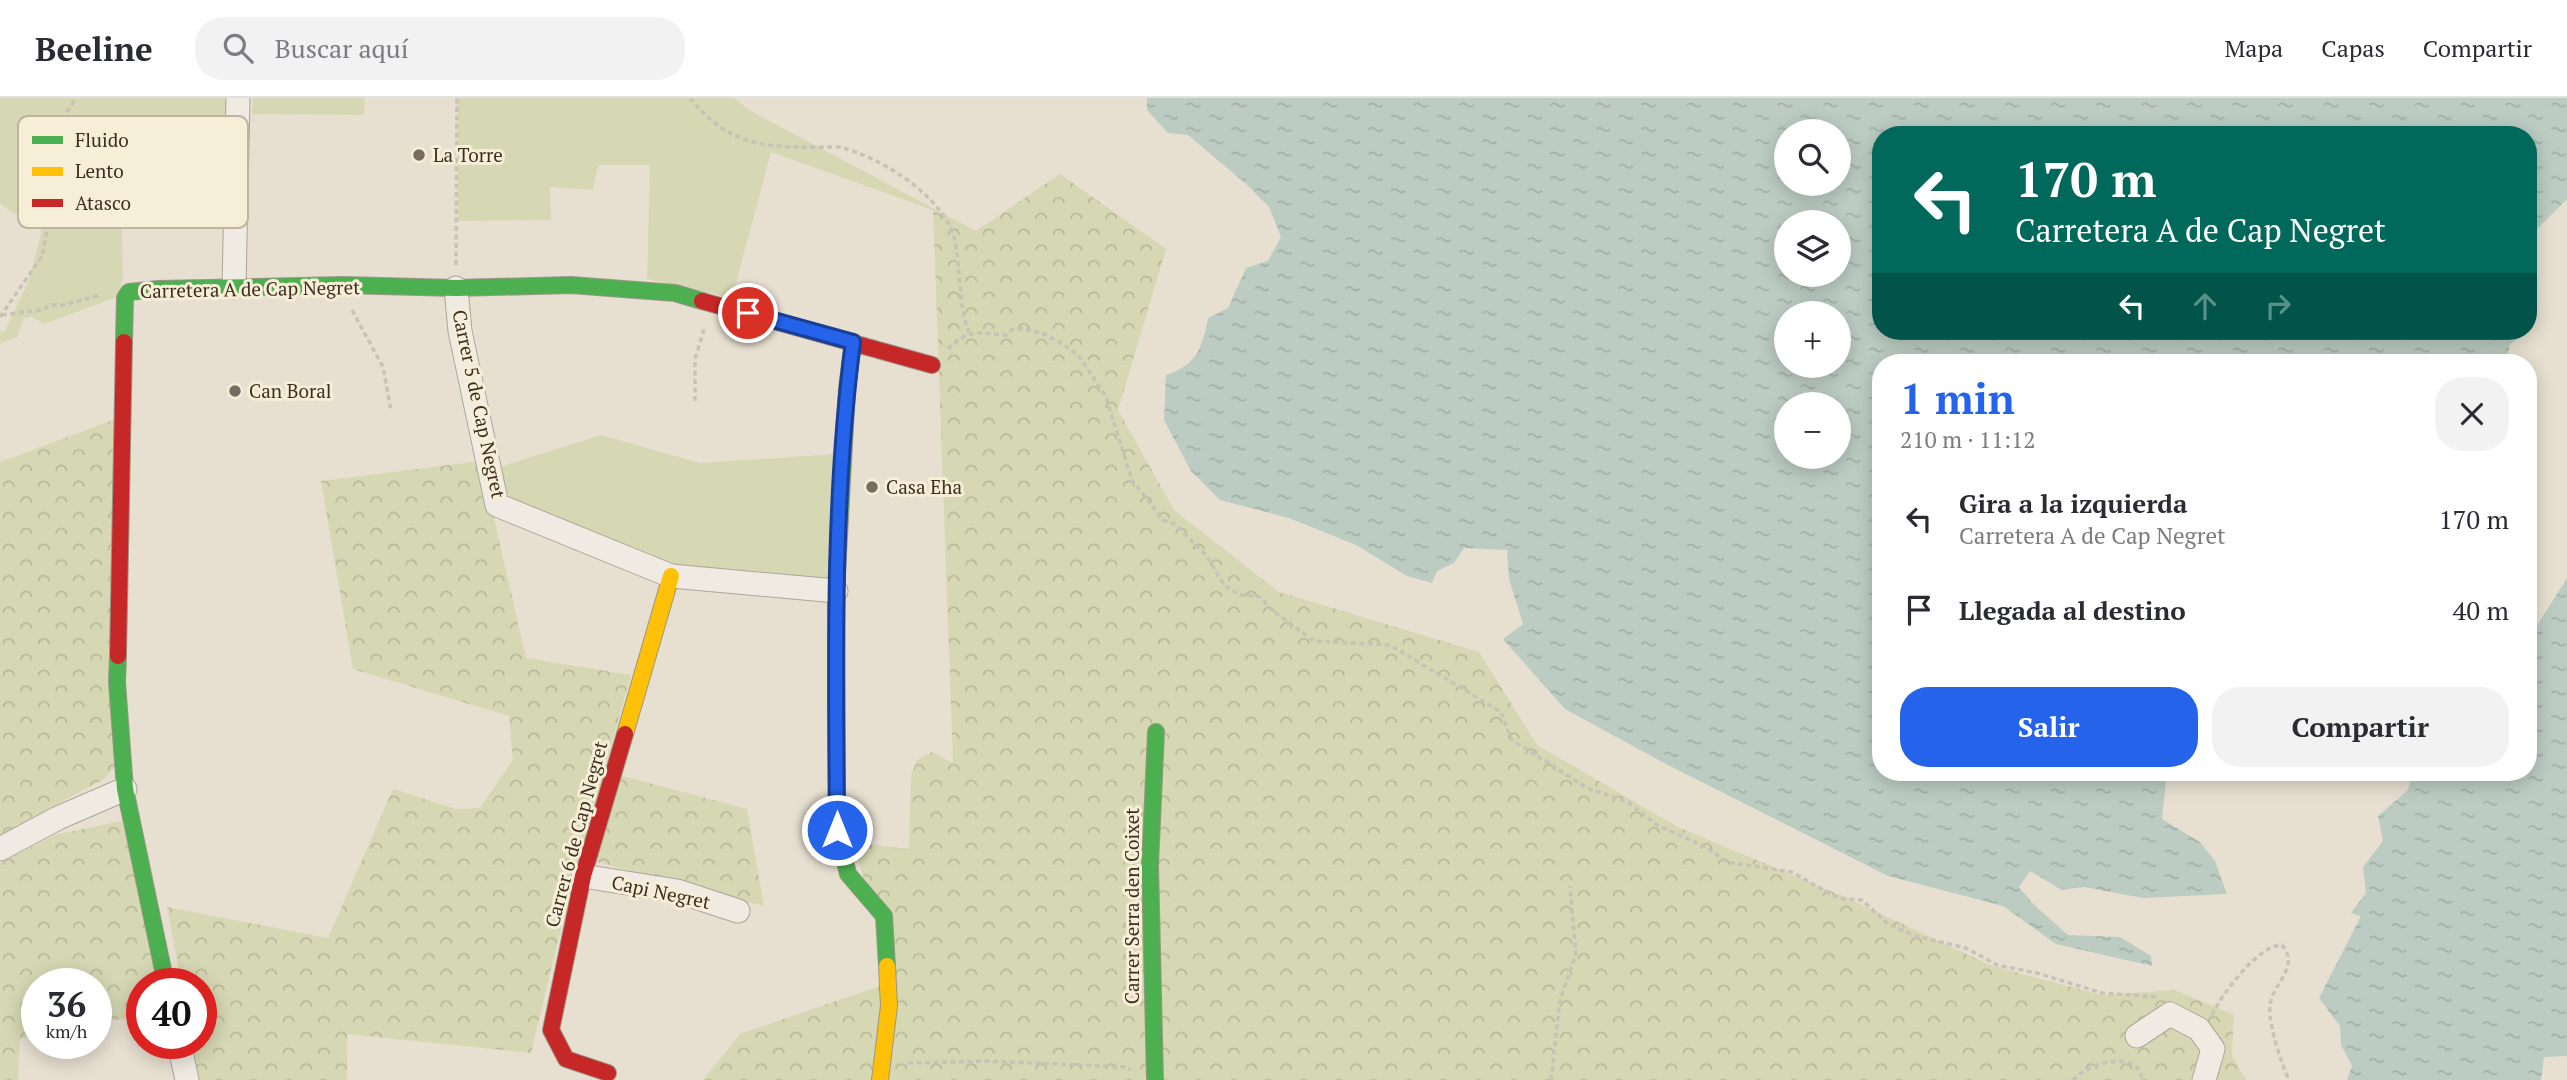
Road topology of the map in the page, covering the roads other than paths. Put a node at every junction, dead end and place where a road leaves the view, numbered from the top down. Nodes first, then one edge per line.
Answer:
1 (238, 98) edge
2 (238, 116) edge
3 (235, 228) edge
4 (234, 287) junction
5 (456, 288) junction
6 (853, 342) junction
7 (932, 365) dead end
8 (671, 576) junction
9 (836, 591) junction
10 (1156, 732) dead end
11 (125, 789) junction
12 (0, 849) edge
13 (583, 876) junction
14 (738, 911) dead end
15 (163, 968) edge
16 (2137, 1036) dead end
17 (182, 1059) edge
18 (608, 1073) dead end
19 (187, 1080) edge
20 (880, 1080) edge
21 (1155, 1080) edge
22 (2204, 1080) edge

1 - 2 street
3 - 4 street
4 - 5 street, Carretera A de Cap Negret
4 - 11 street, Carretera A de Cap Negret
5 - 6 street, Carretera A de Cap Negret
5 - 8 street, Carrer 5 de Cap Negret
6 - 7 street, Carretera A de Cap Negret
6 - 9 street
8 - 9 street, Carrer 5 de Cap Negret
8 - 13 street, Carrer 6 de Cap Negret
9 - 20 street
10 - 21 street, Carrer Serra den Coixet
11 - 12 street
11 - 15 street, Carretera A de Cap Negret
13 - 14 street, Capi Negret
13 - 18 street, Carrer 6 de Cap Negret
16 - 22 street
17 - 19 street

